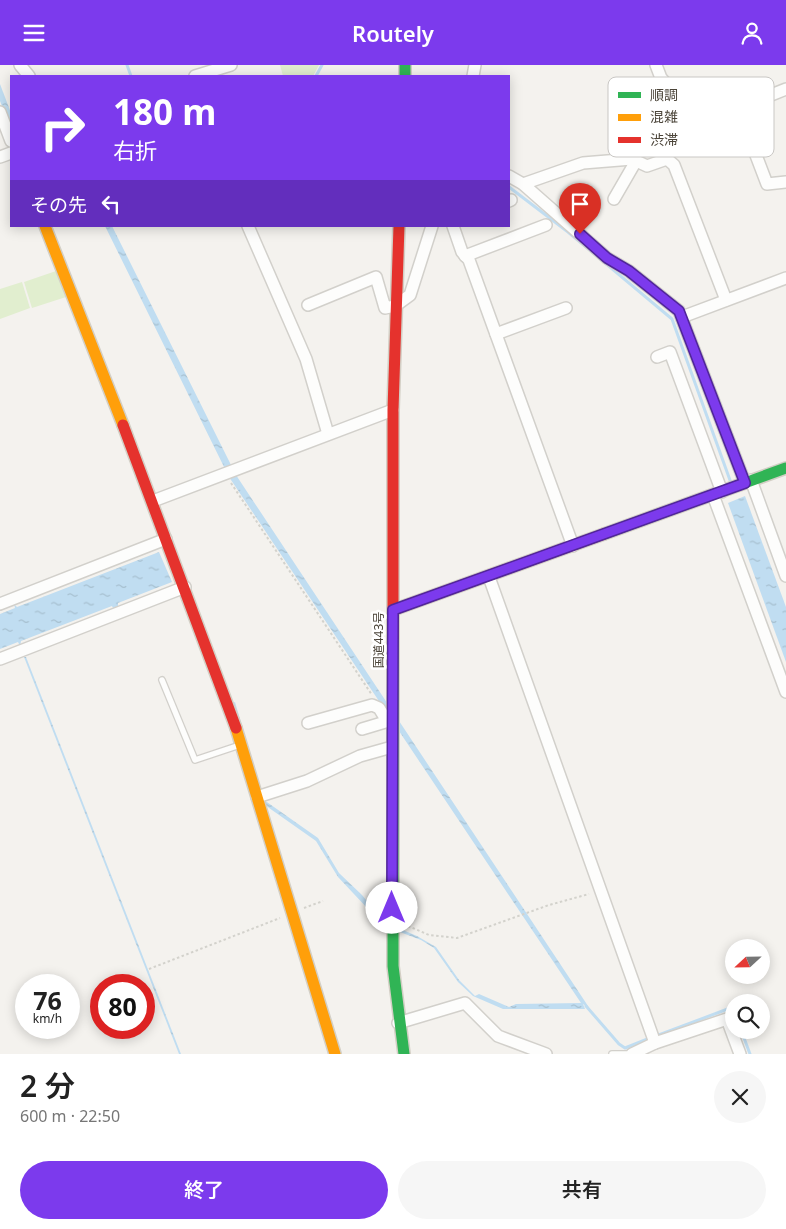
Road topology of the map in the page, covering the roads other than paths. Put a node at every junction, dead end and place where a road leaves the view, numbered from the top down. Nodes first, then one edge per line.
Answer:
1 (20, 65) edge
2 (231, 65) edge
3 (656, 65) edge
4 (28, 75) edge
5 (198, 75) edge
6 (661, 77) edge
7 (786, 89) edge
8 (774, 94) edge
9 (0, 112) edge
10 (10, 138) edge
11 (757, 157) edge
12 (667, 159) joint
13 (636, 161) junction
14 (510, 177) edge
15 (786, 182) edge
16 (523, 184) junction
17 (614, 199) dead end
18 (546, 225) dead end
19 (45, 227) edge
20 (248, 227) edge
21 (398, 227) edge
22 (432, 227) edge
23 (452, 227) edge
24 (465, 256) junction
25 (786, 278) edge
26 (726, 301) junction
27 (308, 305) dead end
28 (395, 306) junction
29 (566, 308) dead end
30 (682, 317) junction
31 (496, 334) junction
32 (658, 357) dead end
33 (393, 410) junction
34 (328, 434) junction
35 (786, 468) edge
36 (748, 481) junction
37 (717, 493) junction
38 (153, 501) junction
39 (166, 539) junction
40 (573, 546) junction
41 (786, 576) edge
42 (489, 577) junction
43 (185, 587) junction
44 (0, 603) edge
45 (393, 610) junction
46 (0, 659) edge
47 (162, 680) dead end
48 (786, 692) edge
49 (390, 721) junction
50 (308, 723) dead end
51 (362, 729) dead end
52 (241, 745) junction
53 (392, 747) junction
54 (257, 797) junction
55 (398, 1023) junction
56 (655, 1043) junction
57 (335, 1054) edge
58 (404, 1054) edge
59 (546, 1054) edge
60 (612, 1054) edge
61 (632, 1054) edge
62 (740, 1054) edge

1 - 4 street
2 - 5 street
3 - 6 street
7 - 8 street
9 - 10 street
11 - 15 street
12 - 13 street
12 - 26 street
13 - 16 street
13 - 17 street
14 - 16 street
16 - 30 street
18 - 24 street
19 - 38 main road
20 - 34 street
21 - 28 main road, 国道443号
22 - 28 street
23 - 24 street
24 - 31 street
25 - 26 street
26 - 30 street
27 - 28 street
28 - 33 main road, 国道443号
29 - 31 street
30 - 36 street
31 - 40 street
32 - 37 street
33 - 34 street
33 - 45 main road, 国道443号
34 - 38 street
35 - 36 main road
36 - 37 main road
36 - 41 street
37 - 40 main road
37 - 48 street
38 - 39 main road
39 - 43 main road
39 - 44 street
40 - 42 main road
42 - 45 main road
42 - 56 street
43 - 46 street
43 - 52 main road
45 - 49 main road, 国道443号
47 - 52 lane
49 - 50 street
49 - 51 street
49 - 53 main road, 国道443号
52 - 54 main road
53 - 54 street
53 - 55 main road, 国道443号
54 - 57 main road
55 - 58 main road, 国道443号
55 - 59 street
56 - 61 street
56 - 62 street
60 - 61 lane

